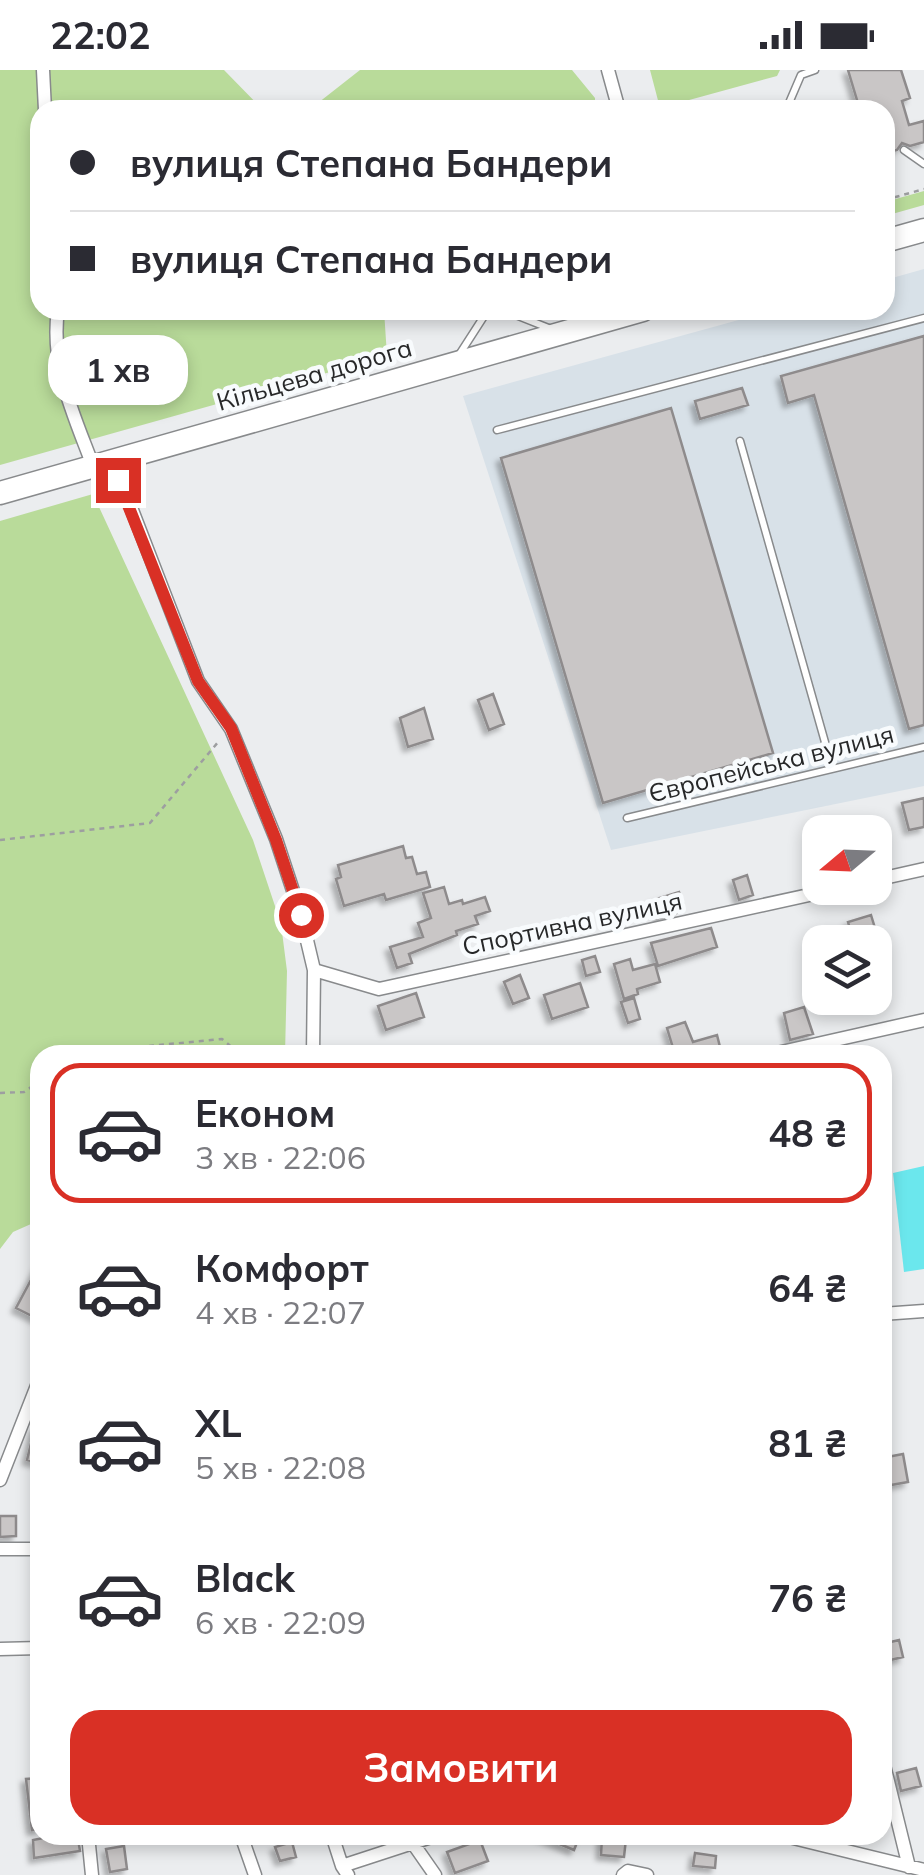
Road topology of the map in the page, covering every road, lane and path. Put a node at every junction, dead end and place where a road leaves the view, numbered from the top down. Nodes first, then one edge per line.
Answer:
1 (43, 70) edge
2 (608, 70) edge
3 (815, 70) edge
4 (44, 100) edge
5 (616, 100) edge
6 (790, 100) edge
7 (904, 150) dead end
8 (924, 164) edge
9 (924, 189) edge
10 (895, 197) edge
11 (924, 230) edge
12 (895, 238) edge
13 (924, 318) edge
14 (57, 320) edge
15 (482, 320) edge
16 (528, 320) edge
17 (607, 320) edge
18 (561, 333) junction
19 (454, 363) junction
20 (497, 430) dead end
21 (740, 441) dead end
22 (101, 464) junction
23 (0, 493) edge
24 (231, 728) junction
25 (924, 747) edge
26 (832, 767) junction
27 (627, 818) dead end
28 (0, 840) edge
29 (924, 869) edge
30 (892, 876) edge
31 (802, 896) edge
32 (314, 970) junction
33 (924, 1020) edge
34 (159, 1045) edge
35 (229, 1045) edge
36 (314, 1045) edge
37 (813, 1045) edge
38 (30, 1088) edge
39 (0, 1093) edge
40 (924, 1311) edge
41 (892, 1313) edge
42 (30, 1404) edge
43 (0, 1480) edge
44 (30, 1549) edge
45 (0, 1550) edge
46 (30, 1648) edge
47 (0, 1649) edge
48 (892, 1798) edge
49 (89, 1845) edge
50 (245, 1845) edge
51 (336, 1845) edge
52 (405, 1845) edge
53 (414, 1845) edge
54 (822, 1845) edge
55 (909, 1867) junction
56 (345, 1870) edge
57 (924, 1870) edge
58 (92, 1875) edge
59 (255, 1875) edge
60 (435, 1875) edge
61 (623, 1875) edge
62 (647, 1875) edge

1 - 4 street
2 - 5 street
3 - 6 lane
7 - 8 lane
9 - 10 path
11 - 12 highway
13 - 20 lane
14 - 22 street
15 - 19 lane
16 - 18 lane
17 - 18 highway, Кільцева дорога
18 - 19 highway, Кільцева дорога
19 - 22 highway, Кільцева дорога
21 - 26 lane
22 - 23 highway, Кільцева дорога
22 - 24 street
24 - 28 path
24 - 32 street
25 - 26 lane, Європейська вулиця
26 - 27 lane, Європейська вулиця
29 - 30 street
31 - 32 street, Спортивна вулиця
32 - 36 street
33 - 37 street
34 - 35 path
38 - 39 path
40 - 41 street
42 - 43 street
44 - 45 street
46 - 47 street
48 - 55 street
49 - 58 street
50 - 59 street
51 - 56 street
52 - 56 street
53 - 60 street
54 - 55 street
55 - 57 street
61 - 62 street

